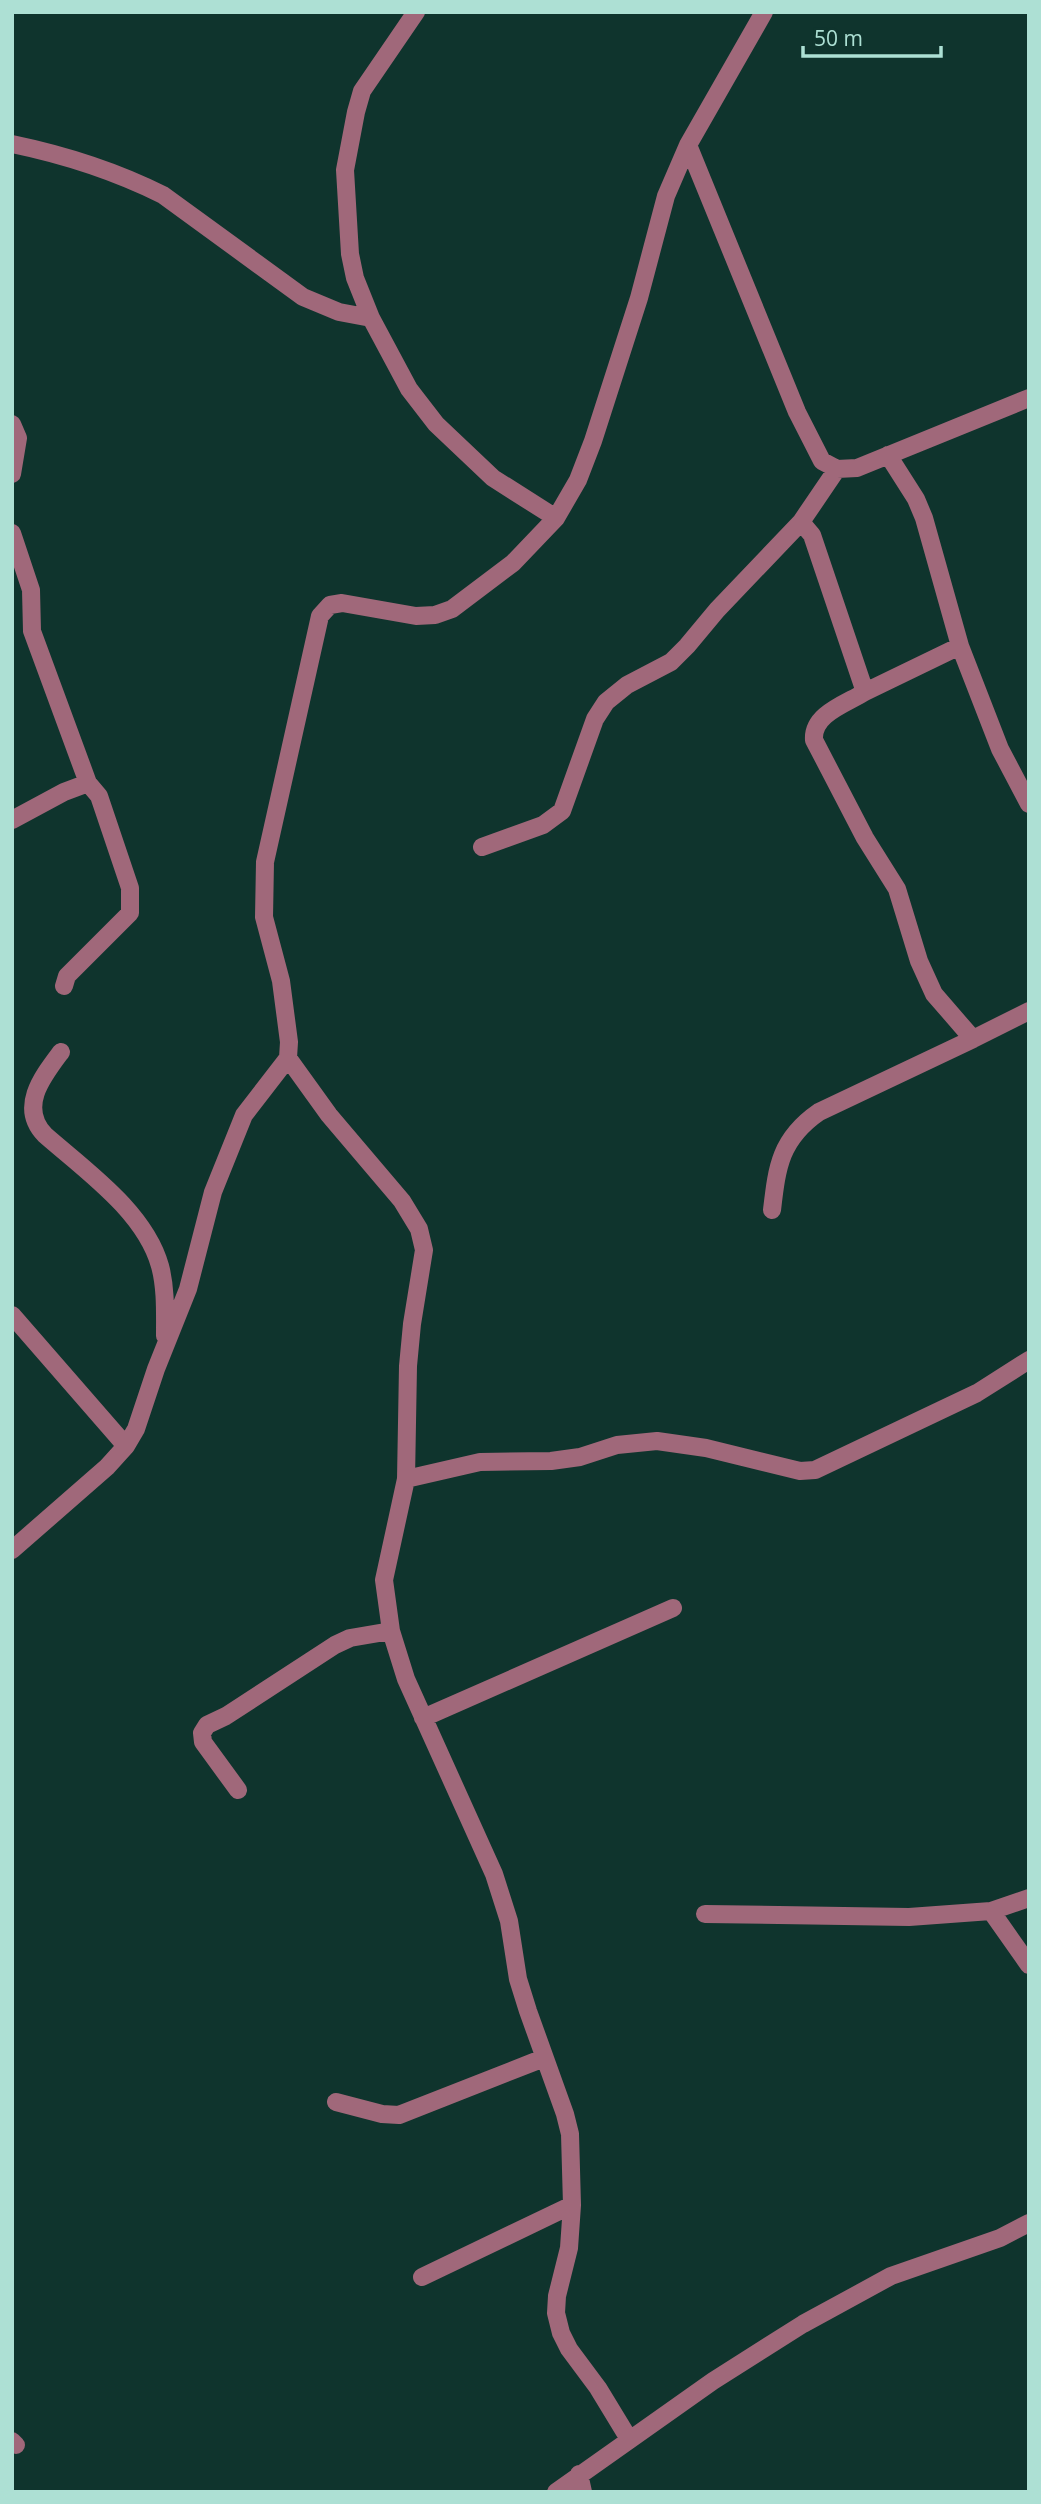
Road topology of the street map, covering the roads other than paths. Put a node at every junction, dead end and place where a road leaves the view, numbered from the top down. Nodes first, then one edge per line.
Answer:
1 (416, 12) edge
2 (764, 12) edge
3 (12, 144) edge
4 (688, 145) junction
5 (371, 318) junction
6 (1029, 398) edge
7 (12, 424) edge
8 (888, 455) junction
9 (837, 469) junction
10 (12, 474) edge
11 (556, 518) junction
12 (801, 522) junction
13 (12, 533) edge
14 (960, 646) junction
15 (865, 692) junction
16 (88, 783) junction
17 (1029, 804) edge
18 (12, 820) edge
19 (482, 847) dead end
20 (64, 986) dead end
21 (1029, 1011) edge
22 (974, 1039) junction
23 (61, 1052) dead end
24 (288, 1058) junction
25 (772, 1210) dead end
26 (12, 1315) edge
27 (165, 1346) junction
28 (1029, 1360) edge
29 (126, 1446) junction
30 (405, 1479) junction
31 (12, 1550) edge
32 (673, 1608) dead end
33 (391, 1631) junction
34 (423, 1718) junction
35 (238, 1790) dead end
36 (1029, 1898) edge
37 (991, 1911) junction
38 (705, 1914) dead end
39 (1029, 1965) edge
40 (544, 2058) junction
41 (336, 2102) dead end
42 (572, 2205) junction
43 (1029, 2223) edge
44 (422, 2277) dead end
45 (629, 2439) junction
46 (581, 2483) edge
47 (556, 2492) edge

1 - 5 street
2 - 4 street
3 - 5 street
4 - 9 street
4 - 11 street
5 - 11 street
6 - 8 street
7 - 10 street
8 - 9 street
8 - 14 street
9 - 12 street
11 - 24 street
12 - 15 street
12 - 19 street
13 - 16 street
14 - 15 street
14 - 17 street
15 - 22 street
16 - 18 street
16 - 20 street
21 - 22 street
22 - 25 street
23 - 27 street
24 - 27 street
24 - 30 street
26 - 29 street
27 - 29 street
28 - 30 street
29 - 31 street
30 - 33 street
32 - 34 street
33 - 34 street
33 - 35 street
34 - 40 street
36 - 37 street
37 - 38 street
37 - 39 street
40 - 41 street
40 - 42 street
42 - 44 street
42 - 45 street
43 - 45 street
45 - 46 street
46 - 47 street

